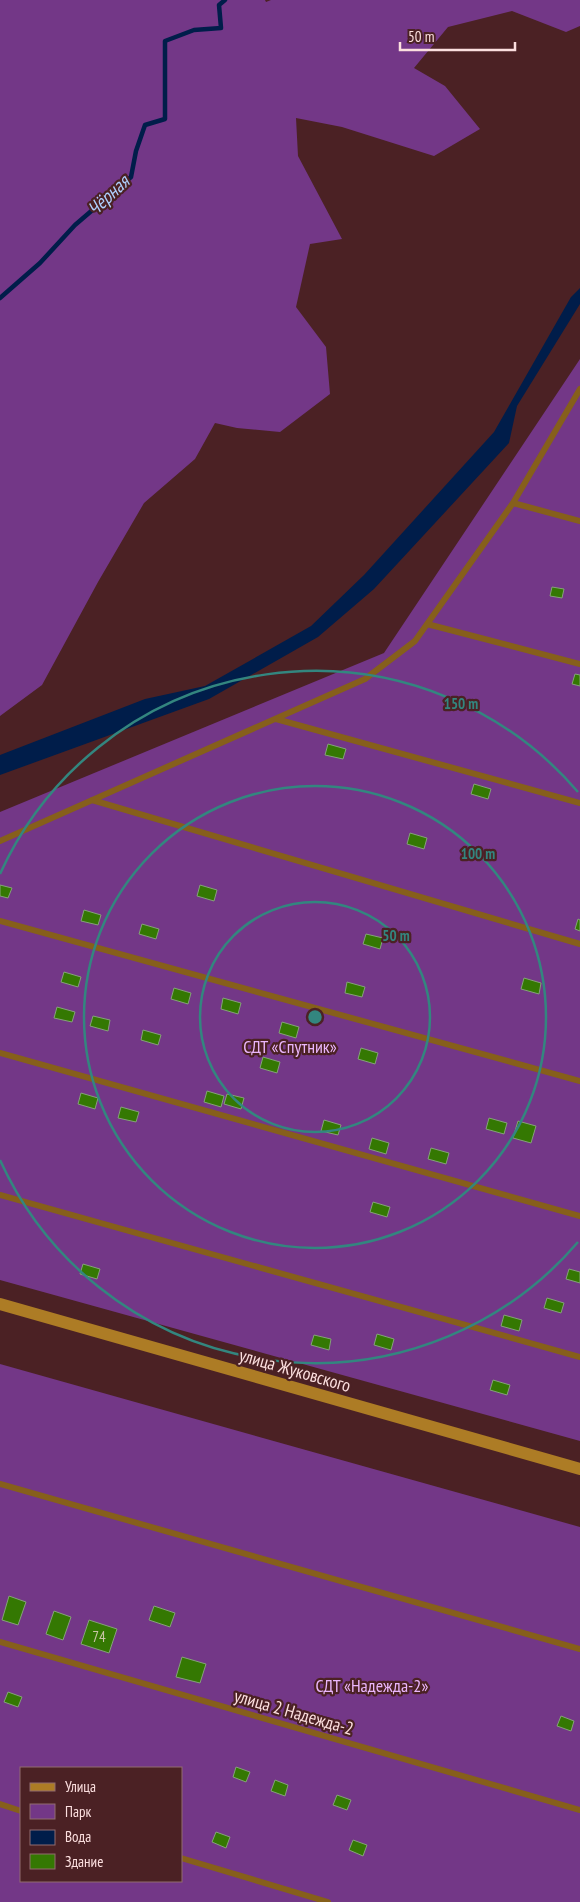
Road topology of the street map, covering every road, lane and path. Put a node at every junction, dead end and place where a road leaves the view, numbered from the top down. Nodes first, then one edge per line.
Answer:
1 (580, 389) edge
2 (513, 503) junction
3 (580, 521) edge
4 (427, 624) junction
5 (580, 664) edge
6 (276, 718) junction
7 (92, 800) junction
8 (580, 803) edge
9 (0, 841) edge
10 (0, 921) edge
11 (580, 944) edge
12 (0, 1053) edge
13 (580, 1081) edge
14 (0, 1195) edge
15 (580, 1216) edge
16 (0, 1304) edge
17 (580, 1357) edge
18 (580, 1469) edge
19 (0, 1484) edge
20 (0, 1642) edge
21 (580, 1649) edge
22 (0, 1804) edge
23 (580, 1810) edge
24 (20, 1811) edge
25 (182, 1858) edge
26 (328, 1902) edge

1 - 2 lane
2 - 3 lane
2 - 4 lane
4 - 5 lane
4 - 6 lane
6 - 7 lane
6 - 8 lane
7 - 9 lane
7 - 11 lane
10 - 13 lane
12 - 15 lane
14 - 17 lane
16 - 18 main road, улица Жуковского
19 - 21 lane
20 - 23 lane, улица 2 Надежда-2
22 - 24 lane
25 - 26 lane

